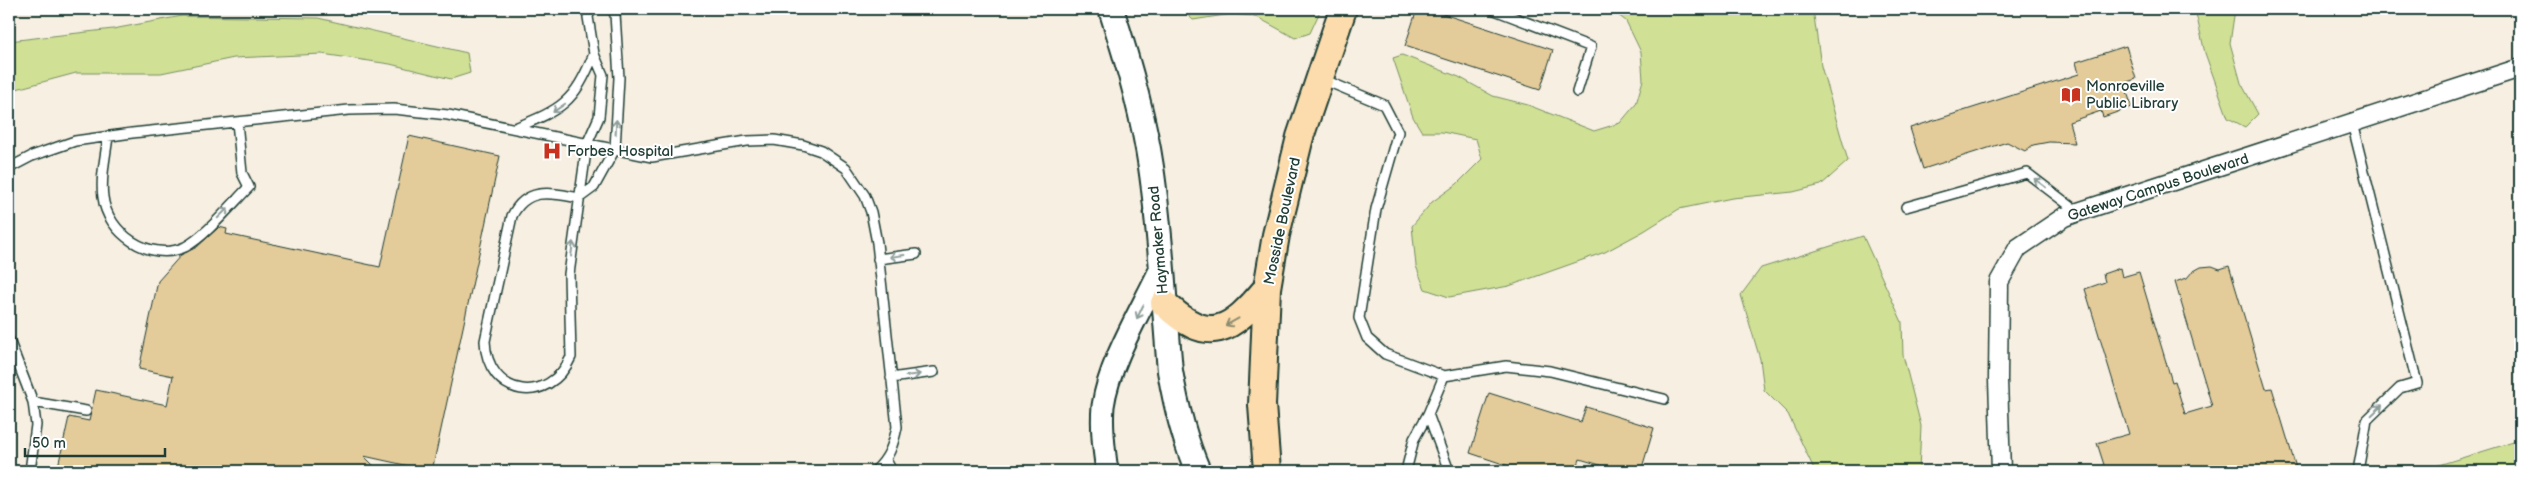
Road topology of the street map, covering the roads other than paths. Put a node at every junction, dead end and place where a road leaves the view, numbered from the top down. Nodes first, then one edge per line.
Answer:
1 (591, 9) edge
2 (611, 9) edge
3 (1099, 9) edge
4 (1343, 9) edge
5 (1492, 9) edge
6 (1115, 19) edge
7 (594, 54) junction
8 (2520, 68) edge
9 (1320, 78) junction
10 (1577, 92) dead end
11 (237, 122) junction
12 (2352, 123) junction
13 (514, 129) junction
14 (108, 136) junction
15 (587, 144) junction
16 (615, 149) junction
17 (9, 168) edge
18 (579, 198) junction
19 (1906, 207) dead end
20 (2078, 212) junction
21 (916, 254) dead end
22 (878, 259) junction
23 (1161, 268) junction
24 (1267, 288) junction
25 (1164, 303) junction
26 (9, 340) edge
27 (934, 372) dead end
28 (1444, 376) junction
29 (891, 378) junction
30 (1664, 399) dead end
31 (33, 402) junction
32 (86, 411) dead end
33 (1428, 414) junction
34 (886, 460) junction
35 (30, 471) edge
36 (875, 471) edge
37 (892, 471) edge
38 (1107, 471) edge
39 (1198, 471) edge
40 (1267, 471) edge
41 (1406, 471) edge
42 (1450, 471) edge
43 (2001, 471) edge
44 (2358, 471) edge

1 - 7 lane
16 -> 2 lane
3 - 6 street
4 - 9 main road, Mosside Boulevard
5 - 10 lane
6 - 23 main road, Haymaker Road
7 -> 13 lane
7 - 15 lane
8 - 12 street, Gateway Campus Boulevard
9 - 24 main road, Mosside Boulevard
9 - 28 lane
11 - 13 lane
11 - 14 lane
14 -> 11 lane
12 - 20 street, Gateway Campus Boulevard
44 -> 12 lane
13 - 15 lane
14 - 17 lane
15 - 16 lane
15 - 18 lane
16 - 18 lane
16 - 22 lane
18 -> 18 lane
20 -> 19 lane
20 - 43 street, Gateway Campus Boulevard
21 -> 22 lane
22 - 29 lane
23 - 25 main road, Haymaker Road
23 -> 38 street
24 -> 25 main road
24 - 40 main road, Mosside Boulevard
25 - 39 main road, Haymaker Road
26 - 31 lane
29 -> 27 lane
28 - 30 lane
28 - 33 lane
29 - 34 lane
31 - 32 lane
31 - 35 lane
33 - 41 lane
33 - 42 lane
34 - 36 lane
34 - 37 lane

